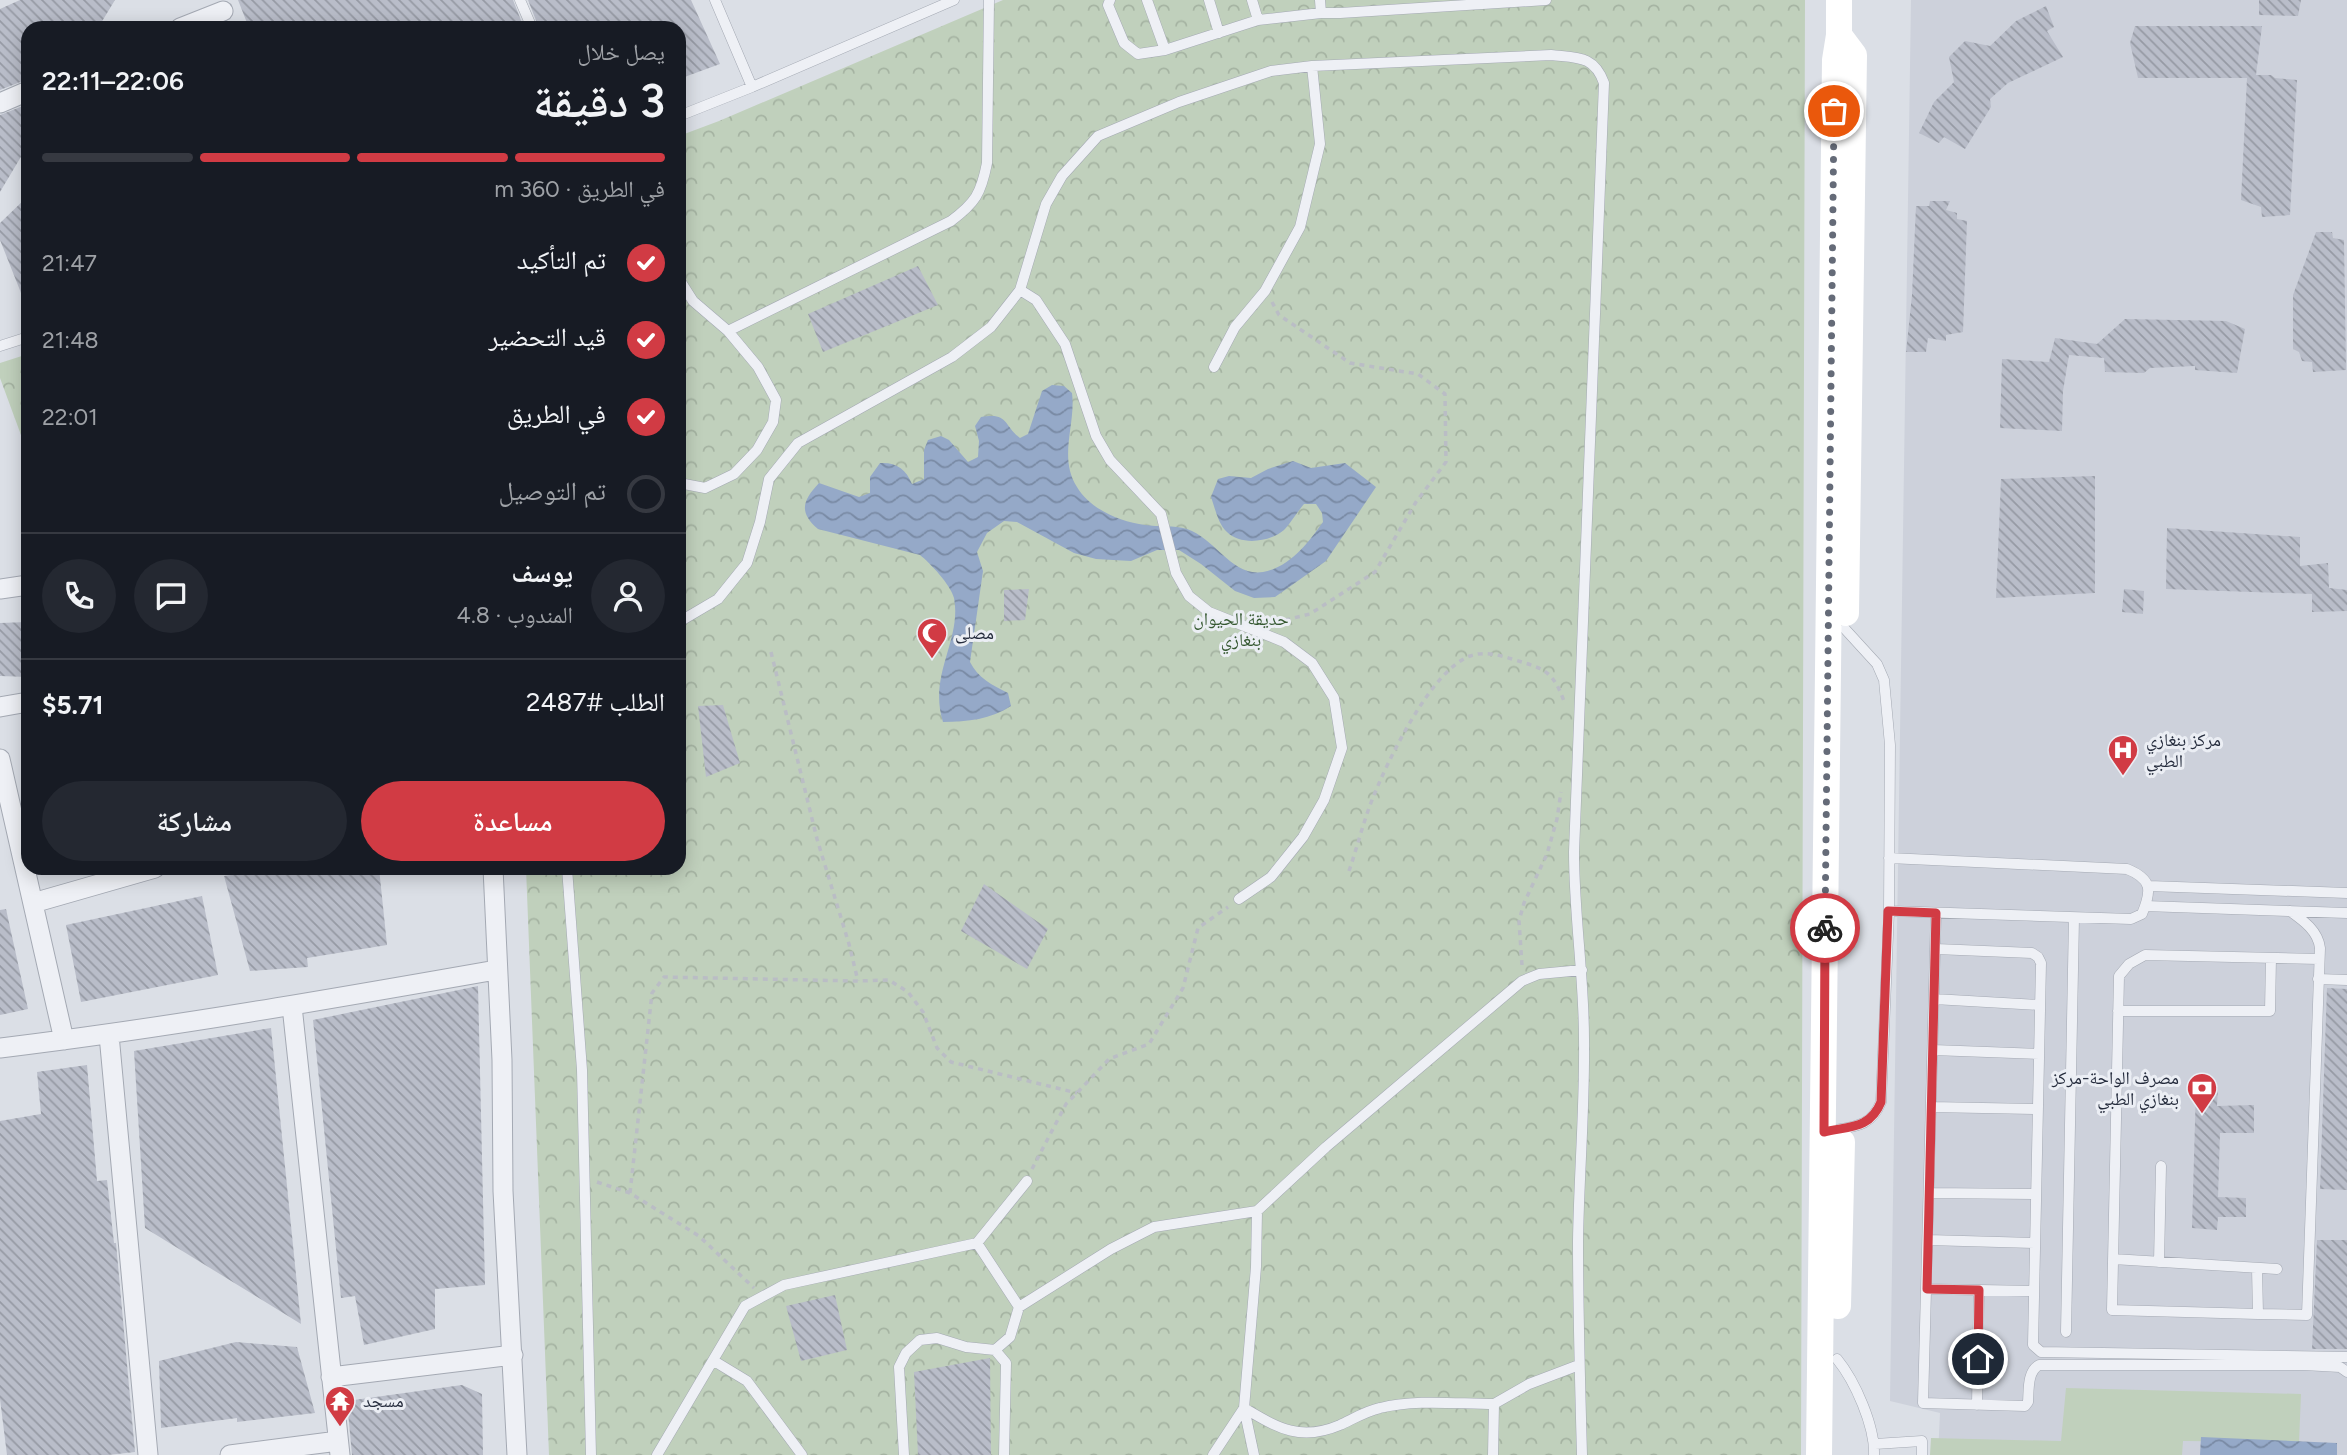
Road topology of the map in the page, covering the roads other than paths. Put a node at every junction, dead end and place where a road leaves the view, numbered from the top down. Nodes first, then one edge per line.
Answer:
1 (520, 0) edge
2 (715, 0) edge
3 (954, 0) edge
4 (989, 0) edge
5 (1110, 0) edge
6 (1147, 0) edge
7 (1209, 0) edge
8 (1252, 0) edge
9 (1320, 0) edge
10 (1546, 0) edge
11 (223, 11) dead end
12 (1321, 13) junction
13 (1838, 13) edge
14 (1258, 20) junction
15 (198, 21) edge
16 (529, 21) edge
17 (1219, 33) junction
18 (1165, 50) junction
19 (1312, 66) junction
20 (752, 88) junction
21 (21, 94) edge
22 (0, 103) edge
23 (686, 113) edge
24 (1841, 267) junction
25 (686, 290) edge
26 (1020, 290) junction
27 (728, 331) junction
28 (21, 339) edge
29 (0, 346) edge
30 (1214, 367) dead end
31 (686, 484) edge
32 (21, 586) edge
33 (0, 589) edge
34 (686, 618) edge
35 (1846, 629) junction
36 (21, 703) edge
37 (0, 707) edge
38 (0, 759) edge
39 (6, 809) edge
40 (1889, 858) junction
41 (21, 861) edge
42 (25, 875) edge
43 (131, 875) edge
44 (493, 875) edge
45 (568, 875) edge
46 (2149, 886) junction
47 (2347, 893) edge
48 (1239, 899) road end
49 (33, 903) junction
50 (2145, 906) junction
51 (1888, 911) junction
52 (2290, 911) junction
53 (1936, 913) junction
54 (2347, 913) edge
55 (2074, 918) junction
56 (1936, 949) junction
57 (2271, 958) junction
58 (2319, 959) junction
59 (496, 970) junction
60 (1582, 970) junction
61 (2318, 979) junction
62 (2347, 980) edge
63 (1934, 999) junction
64 (2040, 1005) junction
65 (292, 1006) junction
66 (2118, 1011) junction
67 (109, 1035) junction
68 (64, 1040) junction
69 (0, 1048) edge
70 (1933, 1050) junction
71 (2039, 1054) junction
72 (1931, 1107) junction
73 (2038, 1109) junction
74 (1833, 1130) junction
75 (2161, 1166) dead end
76 (1027, 1181) road end
77 (1929, 1193) junction
78 (2036, 1194) junction
79 (1257, 1211) junction
80 (1928, 1240) junction
81 (977, 1243) junction
82 (2035, 1243) junction
83 (2113, 1259) junction
84 (2158, 1262) junction
85 (2257, 1268) junction
86 (2277, 1269) dead end
87 (1927, 1289) junction
88 (1979, 1290) junction
89 (2034, 1291) junction
90 (1019, 1307) junction
91 (2258, 1314) junction
92 (2066, 1332) dead end
93 (995, 1350) junction
94 (513, 1355) junction
95 (2347, 1357) edge
96 (1837, 1359) junction
97 (714, 1361) junction
98 (1579, 1365) junction
99 (2347, 1372) edge
100 (331, 1377) junction
101 (1494, 1404) junction
102 (1978, 1405) junction
103 (1244, 1408) junction
104 (1875, 1444) junction
105 (1900, 1444) junction
106 (339, 1448) edge
107 (148, 1455) edge
108 (230, 1455) edge
109 (517, 1455) edge
110 (591, 1455) edge
111 (657, 1455) edge
112 (802, 1455) edge
113 (904, 1455) edge
114 (1004, 1455) edge
115 (1213, 1455) edge
116 (1254, 1455) edge
117 (1493, 1455) edge
118 (1582, 1455) edge
119 (1819, 1455) edge
120 (1837, 1455) edge
121 (1874, 1455) edge
122 (1899, 1455) edge
123 (1922, 1455) edge

1 - 16 lane
2 - 20 lane
3 - 20 lane
4 - 27 lane
5 - 18 lane
6 - 18 lane
7 - 17 lane
8 - 14 lane
9 - 12 lane
10 - 12 lane
11 - 15 street
12 - 14 lane
13 - 24 main road
14 - 17 lane
17 - 18 lane
19 - 26 lane
19 - 30 lane
19 - 60 lane
20 - 23 lane
21 - 22 street
24 - 35 main road
24 - 74 main road
25 - 27 lane
26 - 34 lane
26 - 48 lane
27 - 31 lane
28 - 29 lane
32 - 33 street
35 - 40 lane
35 - 74 main road
36 - 37 street
38 - 39 street
39 - 41 street
40 - 46 lane
40 - 51 lane
42 - 49 street
43 - 49 street
44 - 59 street
45 - 110 lane
46 - 47 lane
46 - 50 lane
49 - 68 street
50 - 52 lane
50 - 55 lane
51 - 53 lane
51 - 74 lane
52 - 54 lane
52 - 58 lane
53 - 55 lane
53 - 56 lane
55 - 92 lane
56 - 63 lane
56 - 64 lane
57 - 58 lane
57 - 66 lane
57 - 66 lane
58 - 61 lane
59 - 65 street
59 - 94 street
60 - 79 lane
60 - 98 lane
61 - 62 lane
61 - 91 lane
63 - 64 lane
63 - 70 lane
64 - 71 lane
65 - 67 street
65 - 100 street
66 - 83 lane
67 - 68 street
67 - 107 street
68 - 69 street
70 - 71 lane
70 - 72 lane
71 - 73 lane
72 - 73 lane
72 - 77 lane
73 - 78 lane
74 - 96 main road
74 - 119 main road
75 - 84 lane
76 - 81 lane
77 - 78 lane
77 - 80 lane
78 - 82 lane
79 - 90 lane
79 - 103 lane
80 - 82 lane
80 - 87 lane
81 - 90 lane
81 - 97 lane
82 - 89 lane
83 - 84 lane
83 - 91 lane
84 - 85 lane
85 - 86 lane
85 - 91 lane
87 - 88 lane
87 - 102 lane
88 - 89 lane
88 - 102 lane
89 - 95 lane
90 - 93 lane
93 - 113 lane
93 - 114 lane
94 - 100 street
94 - 109 street
96 - 104 lane
96 - 120 main road
97 - 111 lane
97 - 112 lane
98 - 101 lane
98 - 118 lane
99 - 102 lane
100 - 106 street
101 - 103 lane
101 - 117 lane
103 - 115 lane
103 - 116 lane
104 - 105 lane
104 - 121 lane
105 - 122 lane
105 - 123 lane
106 - 108 street

